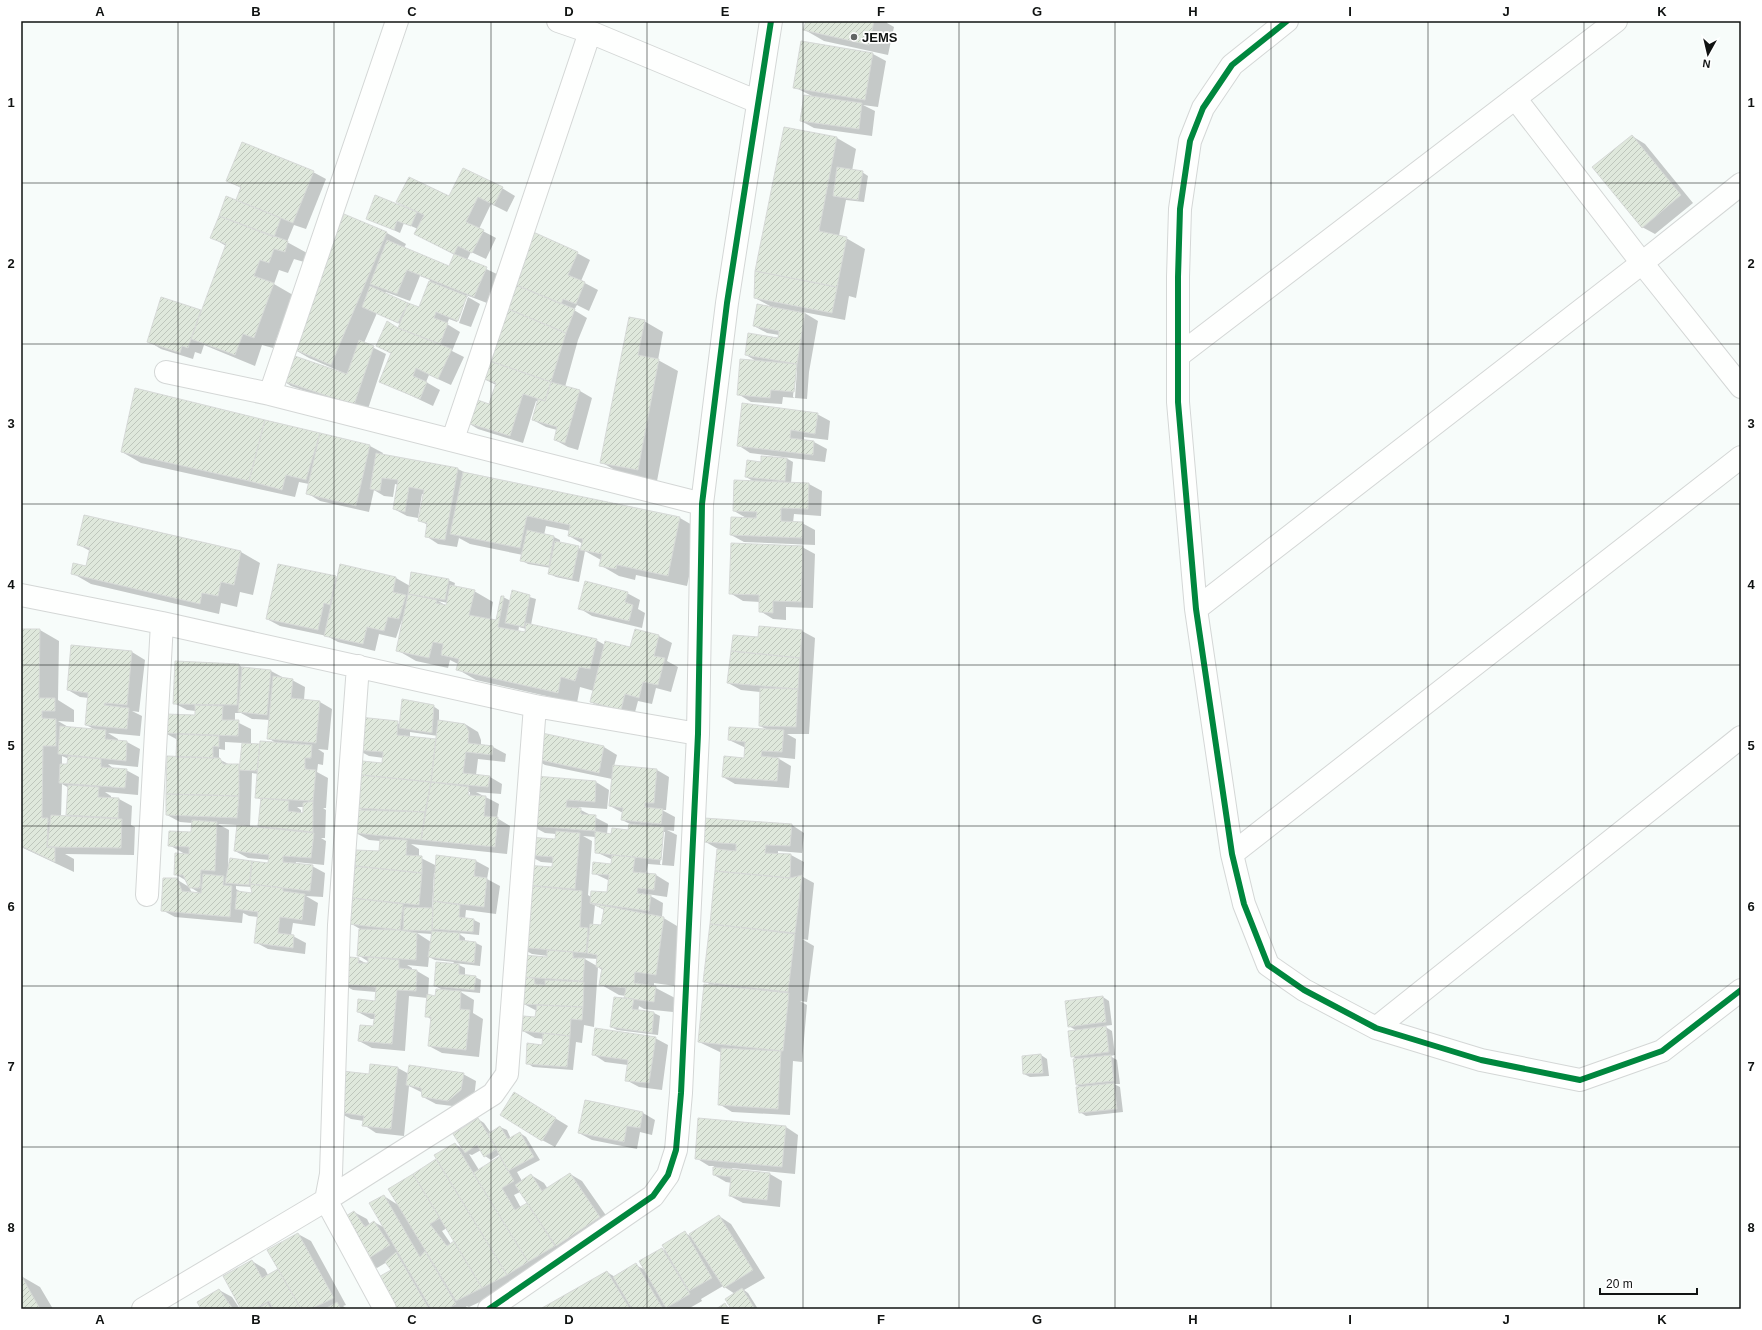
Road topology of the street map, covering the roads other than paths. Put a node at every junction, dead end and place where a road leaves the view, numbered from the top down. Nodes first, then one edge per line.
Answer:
1 (397, 21) edge
2 (558, 21) edge
3 (771, 21) edge
4 (1287, 21) edge
5 (1616, 21) edge
6 (590, 32) junction
7 (1515, 98) junction
8 (758, 102) junction
9 (1741, 184) edge
10 (1642, 263) junction
11 (1178, 356) junction
12 (166, 372) dead end
13 (1741, 387) edge
14 (270, 394) junction
15 (453, 440) junction
16 (1741, 457) edge
17 (702, 504) junction
18 (21, 595) edge
19 (1196, 609) junction
20 (162, 623) junction
21 (358, 666) junction
22 (535, 706) junction
23 (698, 734) junction
24 (1741, 737) edge
25 (1232, 854) junction
26 (147, 895) dead end
27 (1741, 990) edge
28 (1376, 1028) junction
29 (326, 1200) junction
30 (143, 1309) edge
31 (385, 1309) edge
32 (490, 1309) edge

1 - 14 street
2 - 6 street
3 - 8 street
4 - 11 street
5 - 7 street
6 - 8 street
6 - 15 street
7 - 10 street
7 - 11 street
8 - 17 street
9 - 10 street
10 - 13 street
10 - 19 street
11 - 19 street
12 - 14 street
14 - 15 street
15 - 17 street
16 - 25 street
17 - 23 street
18 - 20 street
19 - 25 street
20 - 21 street
20 - 26 street
21 - 22 street
21 - 29 street
22 - 23 street
22 - 29 street
23 - 32 street
24 - 28 street
25 - 28 street
27 - 28 street
29 - 30 street
29 - 31 street

